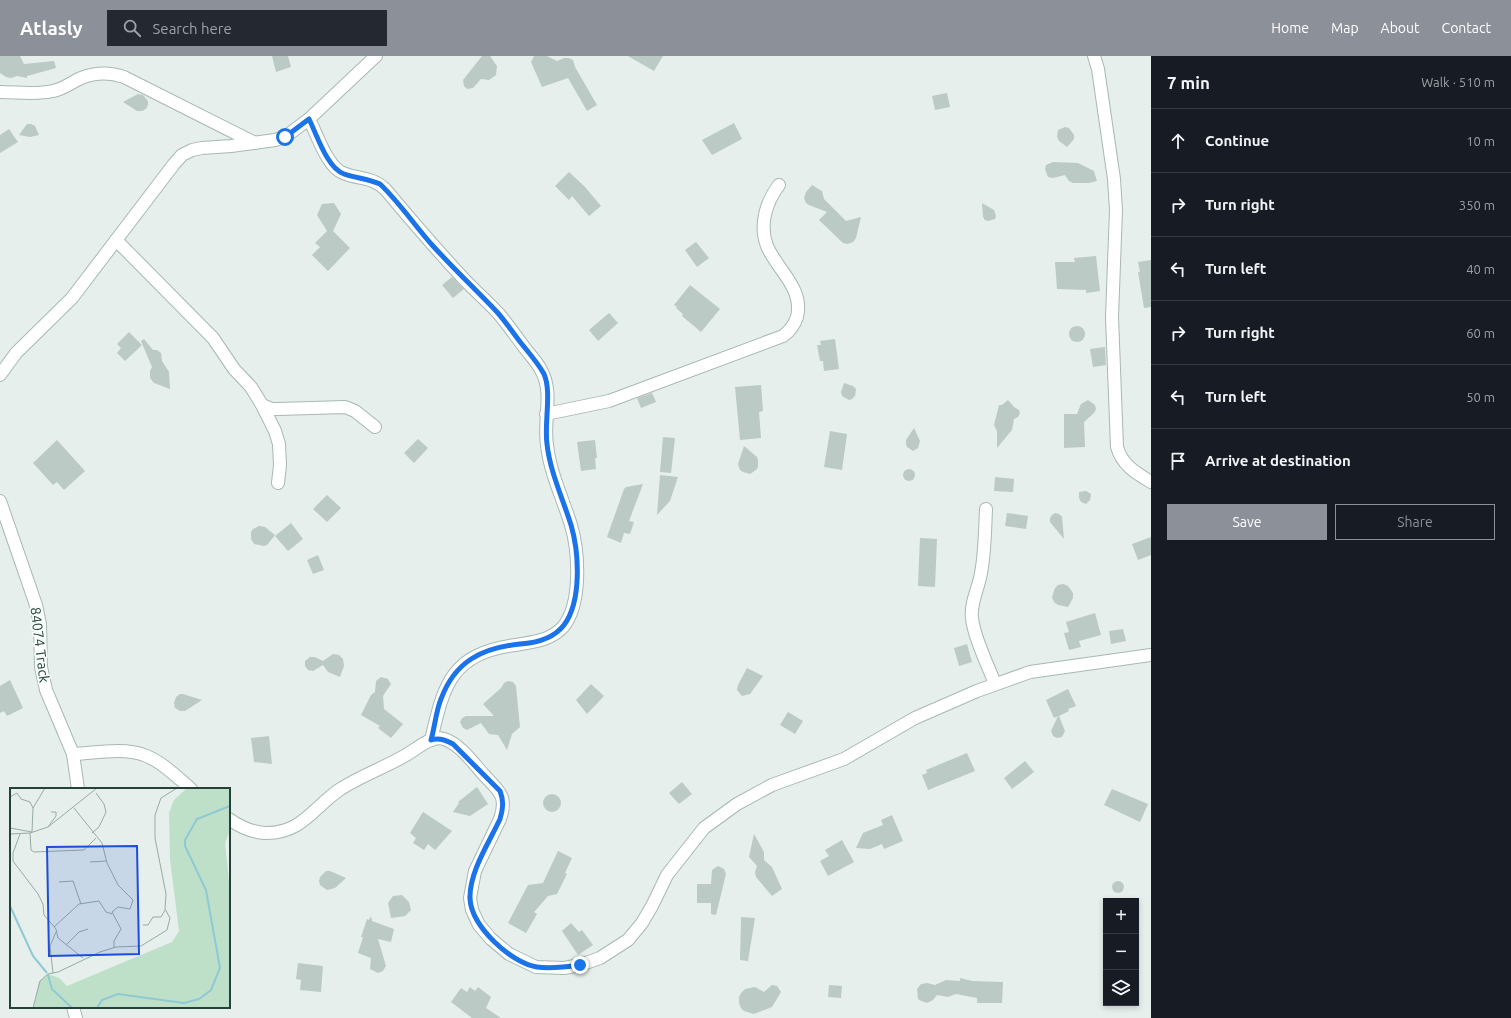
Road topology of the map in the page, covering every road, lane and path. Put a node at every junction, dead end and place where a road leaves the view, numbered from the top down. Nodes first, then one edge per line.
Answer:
1 (376, 56) edge
2 (1094, 56) edge
3 (0, 92) edge
4 (309, 119) junction
5 (255, 143) junction
6 (778, 185) dead end
7 (116, 240) junction
8 (0, 375) edge
9 (262, 404) junction
10 (546, 414) junction
11 (375, 427) dead end
12 (1151, 482) edge
13 (278, 484) dead end
14 (0, 501) edge
15 (986, 509) dead end
16 (1151, 655) edge
17 (995, 684) junction
18 (431, 740) junction
19 (73, 754) junction
20 (78, 788) edge
21 (190, 788) edge
22 (230, 820) edge
23 (73, 1008) edge
24 (76, 1018) edge

1 - 4 street
2 - 12 street
3 - 5 street
4 - 5 street
4 - 10 street
5 - 7 street
6 - 10 street
7 - 8 street
7 - 9 street
9 - 11 street
9 - 13 street
10 - 18 street
14 - 19 street, 84074 Track
15 - 17 street
16 - 17 street
17 - 18 street
18 - 22 street
19 - 20 street, 84074 Track
19 - 21 street
23 - 24 street

